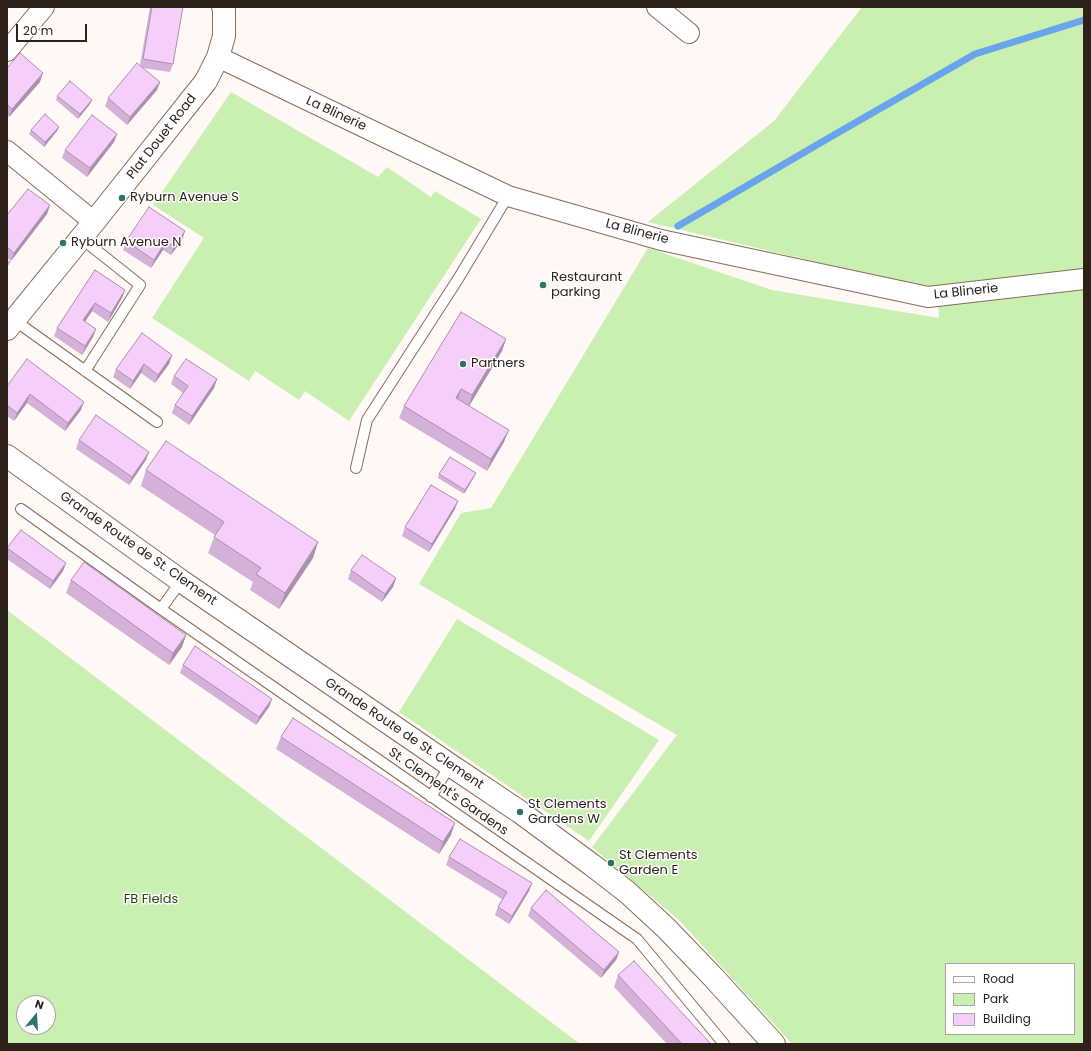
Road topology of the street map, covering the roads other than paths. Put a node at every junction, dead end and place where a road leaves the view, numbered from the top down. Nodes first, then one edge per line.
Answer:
1 (44, 7) edge
2 (657, 7) edge
3 (225, 8) edge
4 (689, 33) dead end
5 (7, 51) edge
6 (218, 58) junction
7 (7, 150) edge
8 (508, 196) junction
9 (87, 230) junction
10 (1084, 279) edge
11 (10, 325) edge
12 (85, 371) junction
13 (157, 422) dead end
14 (7, 456) edge
15 (356, 468) dead end
16 (21, 509) dead end
17 (181, 581) junction
18 (161, 609) junction
19 (450, 765) junction
20 (431, 797) junction
21 (724, 1044) edge
22 (774, 1044) edge

1 - 5 street
2 - 4 street
3 - 6 main road, Plat Douet Road
6 - 8 street, La Blinerie
6 - 9 main road, Plat Douet Road
7 - 9 street
8 - 10 street, La Blinerie
8 - 15 lane
9 - 11 main road, Plat Douet Road
9 - 12 lane
11 - 12 lane
12 - 13 lane
14 - 17 main road, Grande Route de St. Clement
16 - 18 lane, St. Clement's Gardens
17 - 18 lane
17 - 19 main road, Grande Route de St. Clement
18 - 20 lane, St. Clement's Gardens
19 - 20 lane
19 - 22 main road, Grande Route de St. Clement
20 - 21 lane, St. Clement's Gardens

